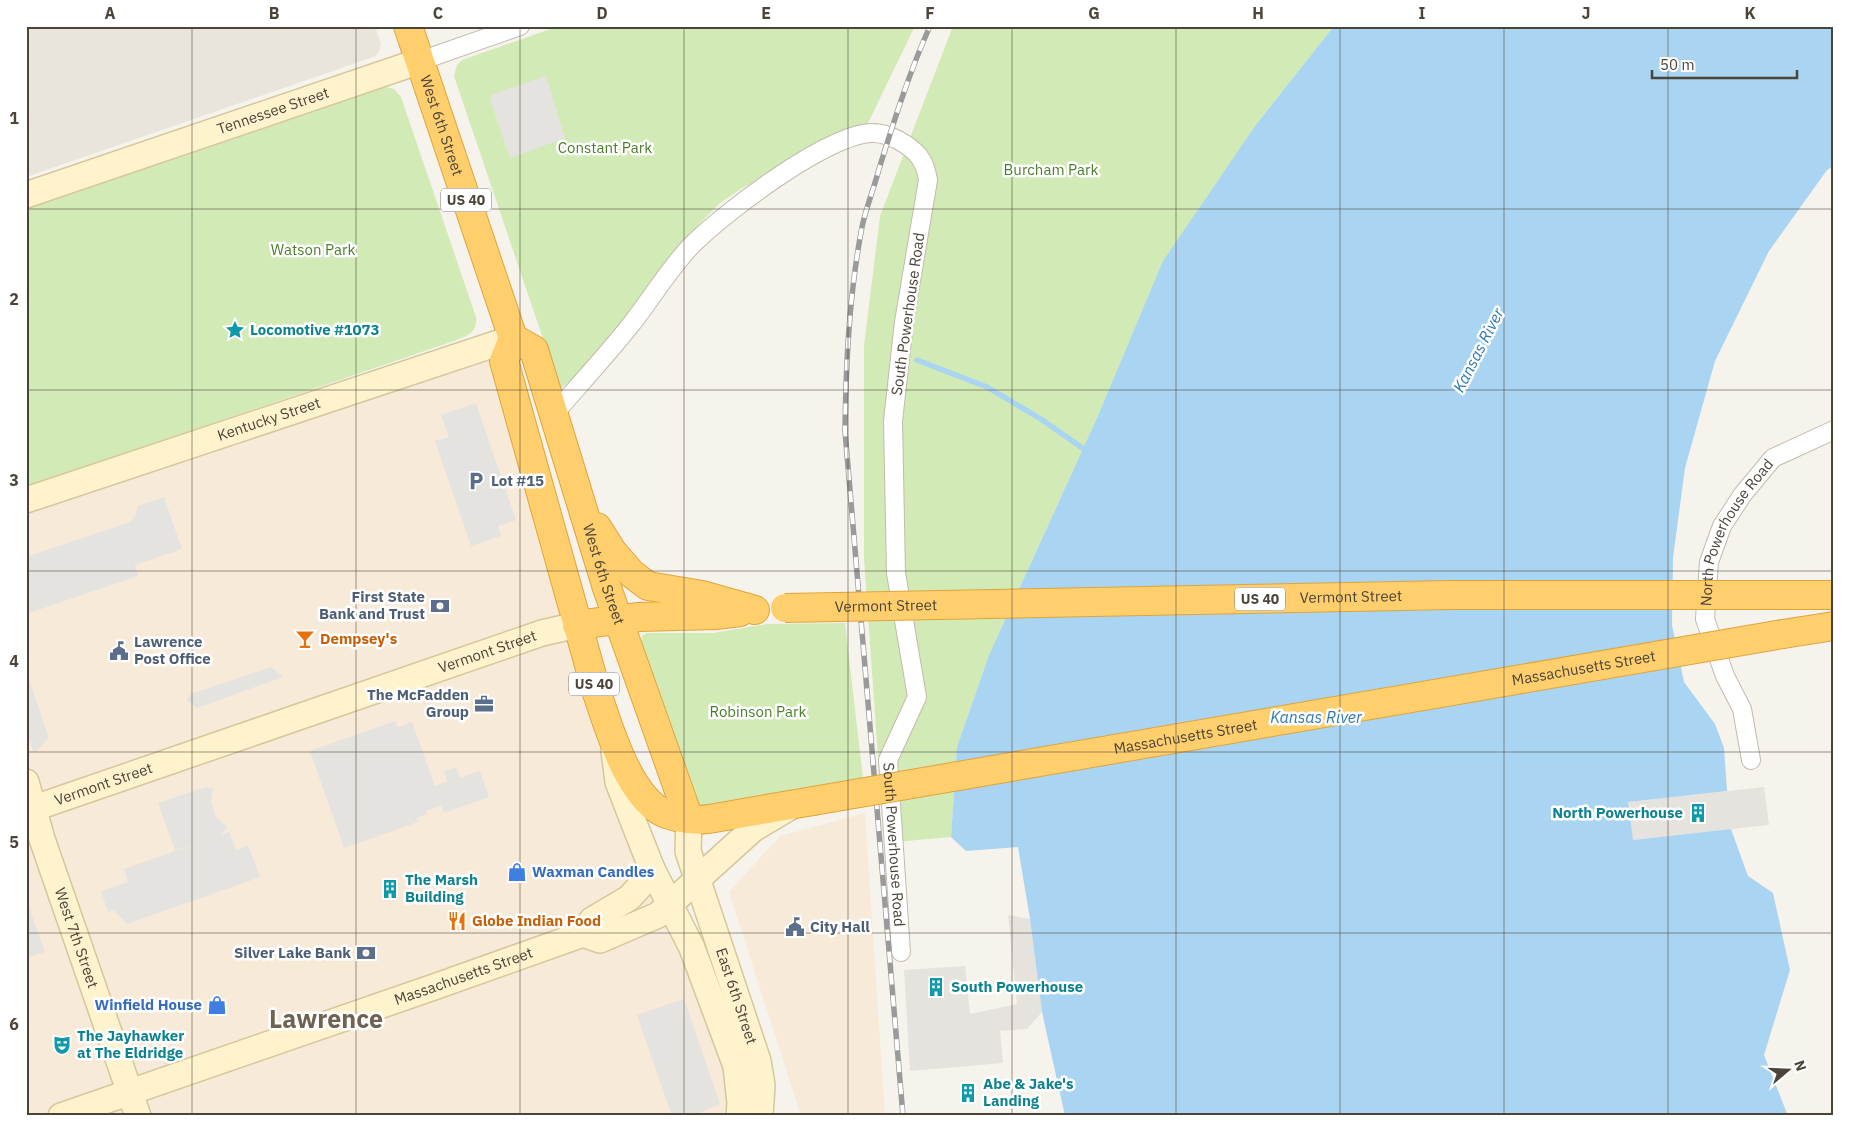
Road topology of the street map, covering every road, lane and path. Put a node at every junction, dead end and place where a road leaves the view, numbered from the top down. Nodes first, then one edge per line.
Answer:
1 (408, 26) edge
2 (520, 26) edge
3 (420, 61) junction
4 (26, 195) edge
5 (513, 338) junction
6 (554, 414) junction
7 (1834, 430) edge
8 (580, 499) junction
9 (26, 500) edge
10 (1834, 595) edge
11 (755, 610) junction
12 (618, 620) junction
13 (578, 626) junction
14 (1834, 626) edge
15 (613, 741) junction
16 (1751, 760) dead end
17 (26, 782) edge
18 (803, 803) junction
19 (30, 809) edge
20 (689, 819) junction
21 (652, 869) junction
22 (698, 880) junction
23 (671, 905) junction
24 (583, 934) junction
25 (901, 952) dead end
26 (129, 1092) junction
27 (61, 1116) edge
28 (138, 1116) edge
29 (739, 1116) edge
30 (760, 1116) edge

1 - 3 highway, West 6th Street / US 40
2 - 3 street, Tennessee Street
3 - 4 street, Tennessee Street
3 - 5 highway, West 6th Street / US 40
5 - 6 highway, West 6th Street / US 40
5 - 9 street, Kentucky Street
5 - 13 highway, US 40
6 - 8 highway, West 6th Street / US 40
6 - 25 street, South Powerhouse Road
7 - 16 street, North Powerhouse Road
8 - 11 highway, US 40
8 - 12 highway, West 6th Street
10 - 11 highway, Vermont Street / US 40, bridge
11 - 12 highway, Vermont Street
12 - 13 highway, Vermont Street
12 - 20 highway, West 6th Street
13 - 15 highway, US 40
13 - 19 street, Vermont Street
14 - 18 highway, Massachusetts Street / US 40, bridge
15 - 20 highway, US 40
15 - 21 street
17 - 19 street, West 7th Street
18 - 20 highway, Massachusetts Street / US 40
18 - 22 street, Massachusetts Street
19 - 26 street, West 7th Street
20 - 22 street, West 6th Street
21 - 23 street
21 - 24 street, Massachusetts Street
22 - 23 street, Massachusetts Street
22 - 30 street, East 6th Street
23 - 24 street, Massachusetts Street
23 - 29 street, East 6th Street
24 - 26 street, Massachusetts Street
26 - 27 street, Massachusetts Street
26 - 28 street, West 7th Street

